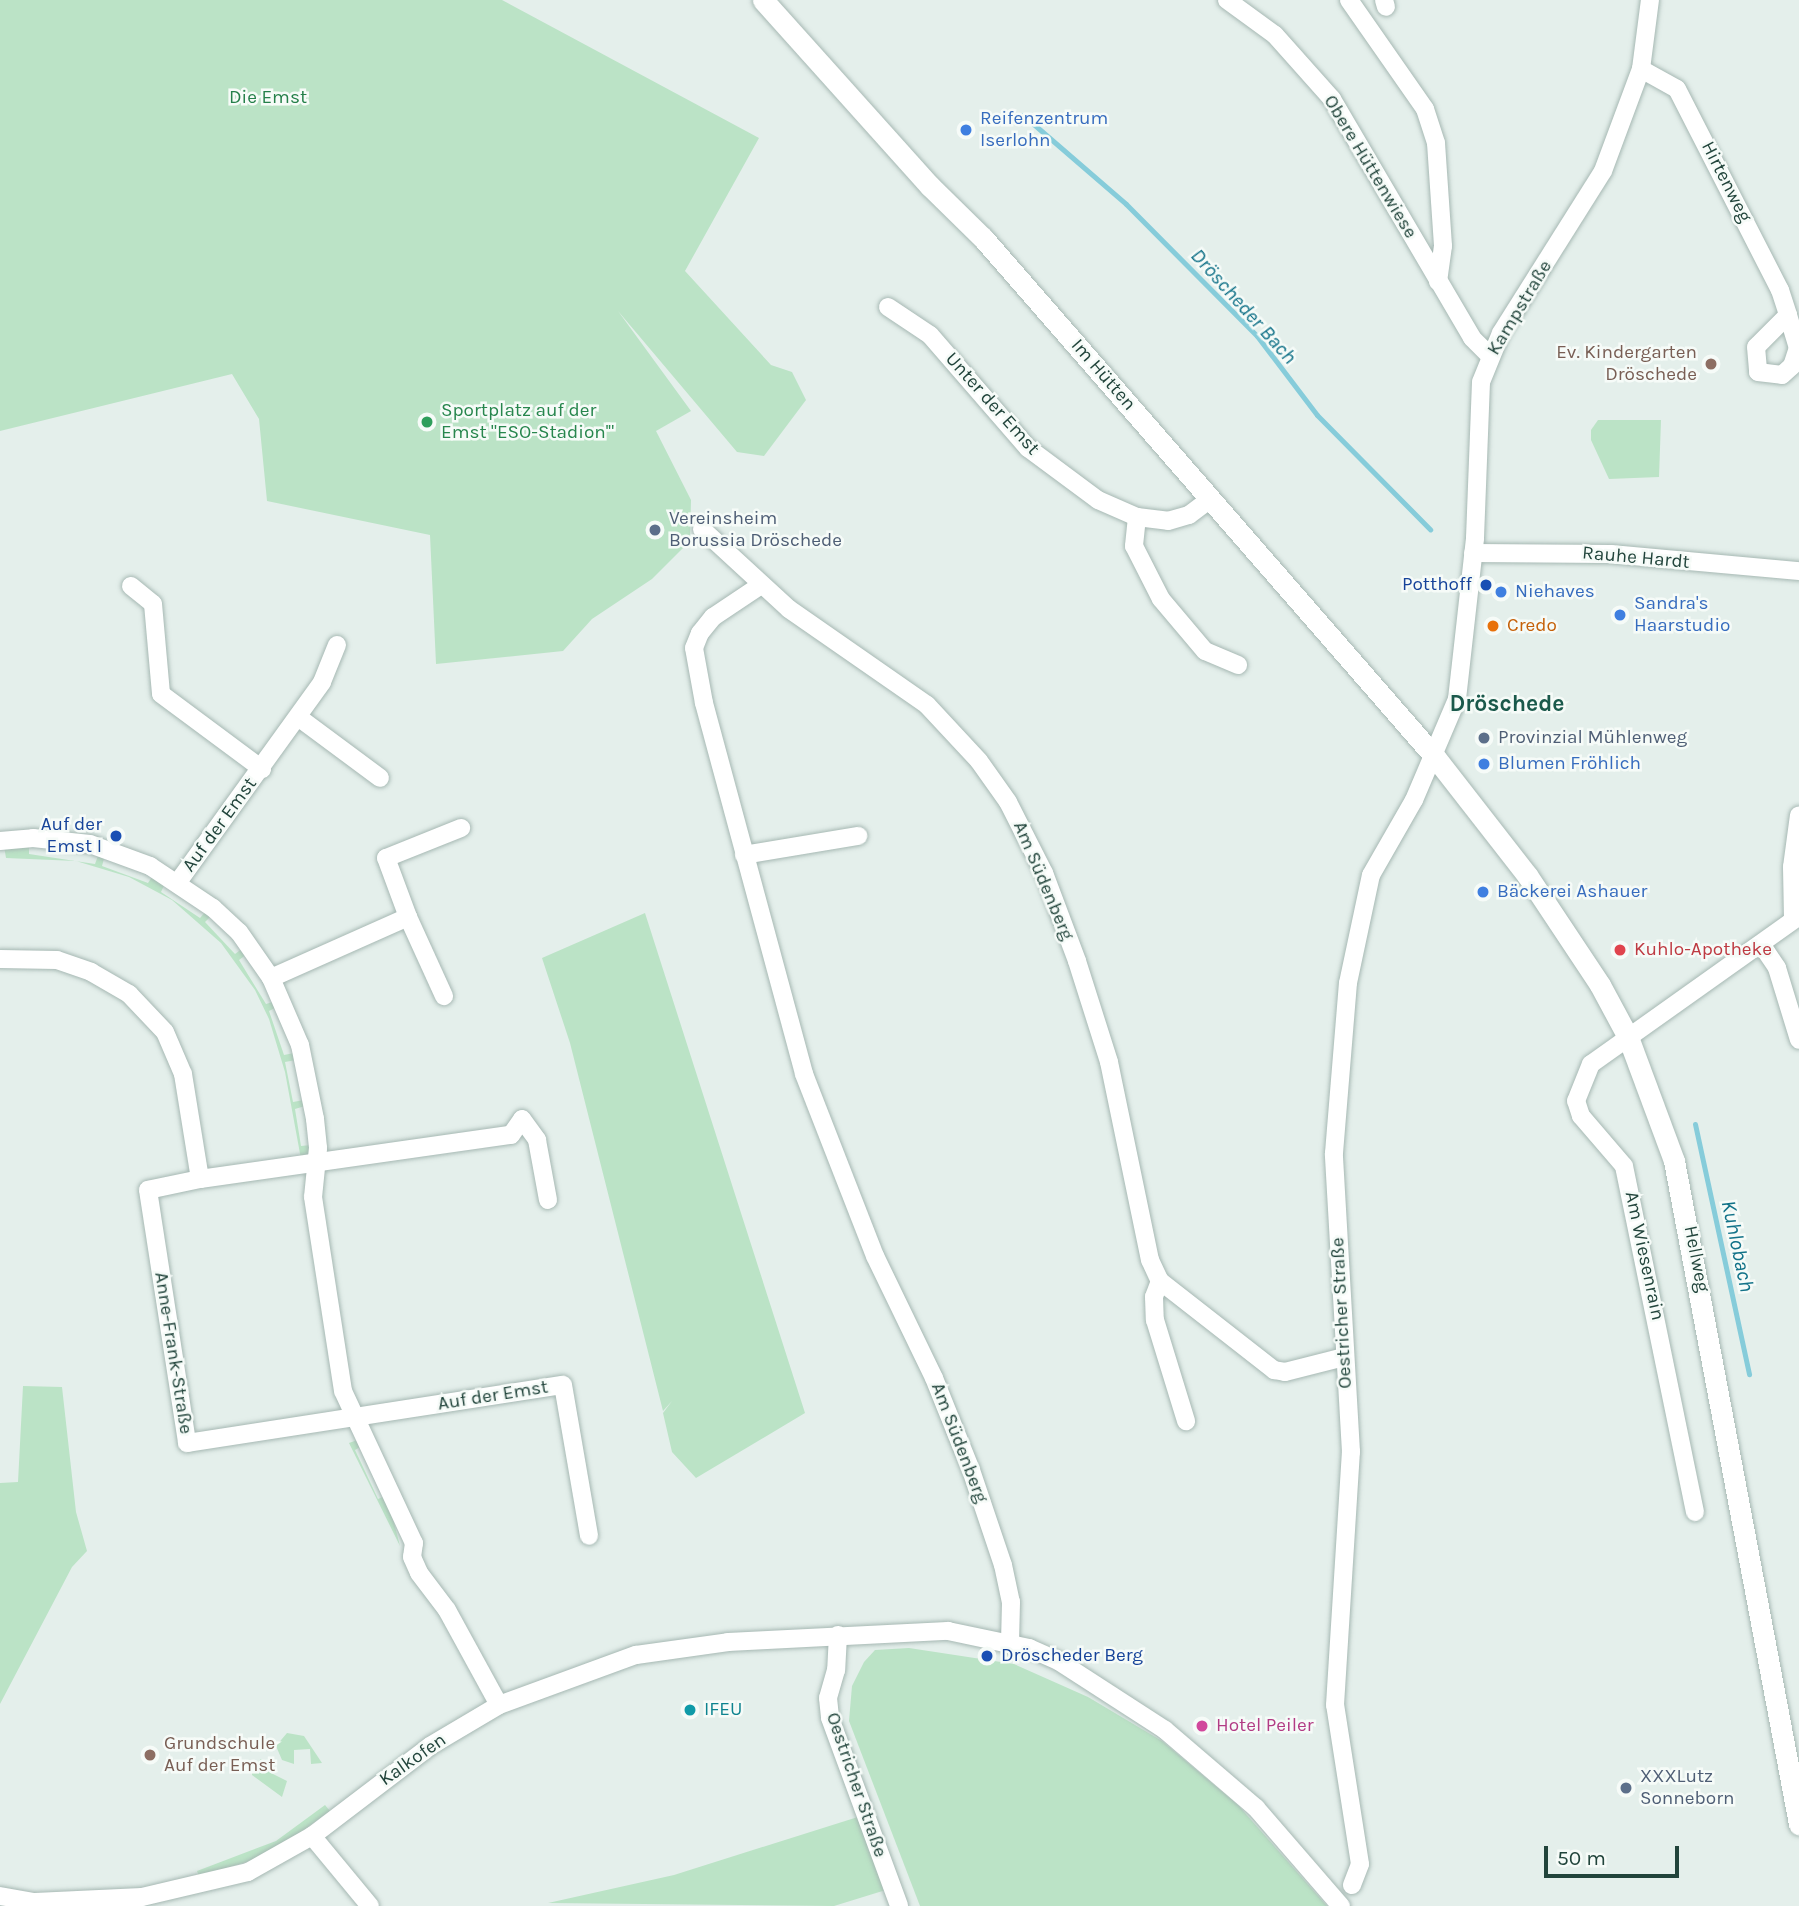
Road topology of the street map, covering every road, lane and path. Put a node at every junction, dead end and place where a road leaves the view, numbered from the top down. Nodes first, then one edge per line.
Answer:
1 (764, 0) edge
2 (1227, 0) edge
3 (1349, 0) edge
4 (1650, 0) edge
5 (1641, 69) junction
6 (1438, 282) junction
7 (888, 307) dead end
8 (1788, 314) dead end
9 (1489, 355) junction
10 (1209, 500) junction
11 (1137, 517) junction
12 (702, 529) dead end
13 (1473, 553) junction
14 (1799, 571) edge
15 (761, 585) junction
16 (131, 586) dead end
17 (337, 645) dead end
18 (1238, 664) dead end
19 (298, 717) junction
20 (1435, 757) junction
21 (262, 769) junction
22 (380, 778) dead end
23 (1799, 815) edge
24 (461, 828) dead end
25 (858, 836) dead end
26 (0, 841) edge
27 (744, 855) junction
28 (178, 882) junction
29 (408, 917) junction
30 (1796, 917) edge
31 (1761, 944) junction
32 (0, 959) edge
33 (271, 978) junction
34 (444, 996) dead end
35 (1628, 1037) junction
36 (1799, 1040) edge
37 (317, 1166) junction
38 (200, 1179) junction
39 (548, 1200) dead end
40 (1160, 1281) junction
41 (1344, 1357) junction
42 (355, 1418) junction
43 (1186, 1421) dead end
44 (1695, 1512) dead end
45 (589, 1536) dead end
46 (838, 1635) junction
47 (1010, 1642) junction
48 (499, 1705) junction
49 (1799, 1824) edge
50 (312, 1836) junction
51 (1352, 1885) dead end
52 (0, 1896) edge
53 (370, 1906) edge
54 (899, 1906) edge
55 (1341, 1906) edge

1 - 10 street, Im Hütten
2 - 6 street, Obere Hüttenwiese
3 - 6 street
4 - 5 street, Kampstraße
5 - 8 street, Hirtenweg
5 - 9 street, Kampstraße
6 - 9 street, Obere Hüttenwiese
7 - 11 street, Unter der Emst
9 - 13 street, Kampstraße
10 - 11 street, Unter der Emst
10 - 20 street, Im Hütten
11 - 18 street
12 - 15 street, Am Südenberg
13 - 14 street, Rauhe Hardt
13 - 20 street, Kampstraße
15 - 27 street, Am Südenberg
15 - 40 street, Am Südenberg
16 - 21 street, Auf der Emst
17 - 19 street, Auf der Emst
19 - 21 street, Auf der Emst
19 - 22 street
20 - 35 street, Hellweg
20 - 41 street, Oestricher Straße
21 - 28 street, Auf der Emst
23 - 30 street
24 - 29 street
25 - 27 street
26 - 28 street, Auf der Emst
27 - 47 street, Am Südenberg
28 - 33 street, Auf der Emst
29 - 33 street
29 - 34 street
30 - 31 street
31 - 35 street
31 - 36 street
32 - 38 street
33 - 37 street, Auf der Emst
35 - 44 street, Am Wiesenrain
35 - 49 street, Hellweg
37 - 38 street, Anne-Frank-Straße
37 - 39 street
37 - 42 street, Auf der Emst
38 - 42 street, Anne-Frank-Straße
40 - 41 street
40 - 43 street, Am Südenberg
41 - 51 street, Oestricher Straße
42 - 45 street, Auf der Emst
42 - 48 street, Auf der Emst
46 - 47 street
46 - 48 street, Kalkofen
46 - 54 street, Oestricher Straße
47 - 55 street
48 - 50 street, Kalkofen
50 - 52 street, Kalkofen
50 - 53 street

